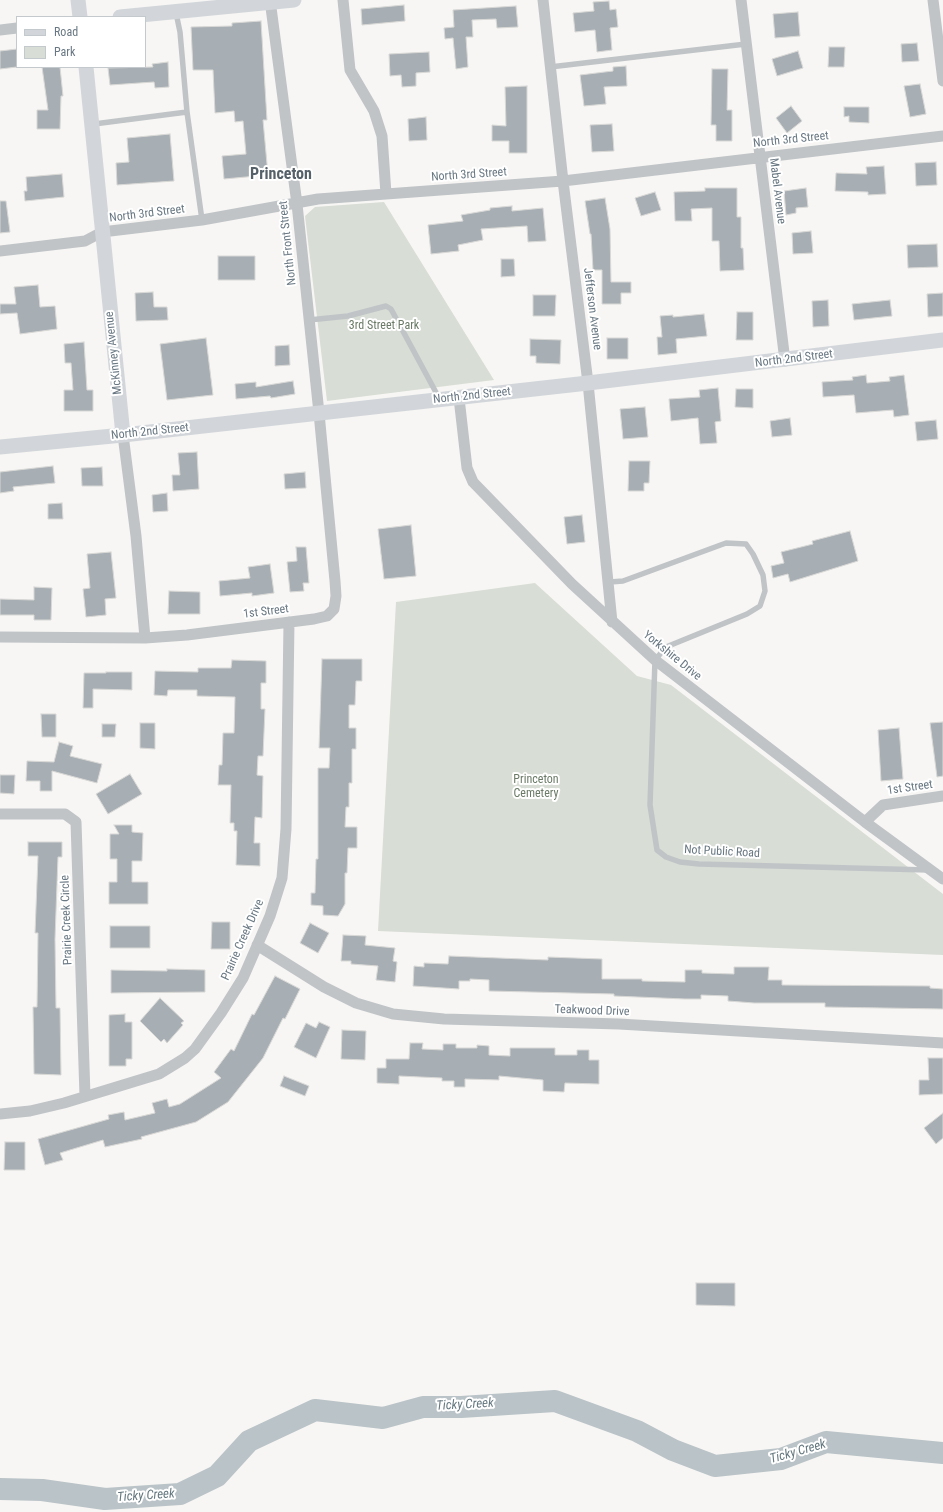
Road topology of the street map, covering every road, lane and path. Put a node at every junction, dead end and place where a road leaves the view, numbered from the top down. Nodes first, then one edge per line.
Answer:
1 (78, 0) edge
2 (294, 0) edge
3 (343, 0) edge
4 (543, 0) edge
5 (741, 0) edge
6 (933, 0) edge
7 (270, 1) edge
8 (176, 12) junction
9 (80, 16) edge
10 (131, 16) edge
11 (16, 28) edge
12 (0, 30) edge
13 (746, 44) junction
14 (86, 68) edge
15 (550, 68) junction
16 (943, 80) edge
17 (187, 112) junction
18 (91, 125) junction
19 (943, 136) edge
20 (760, 157) junction
21 (563, 180) junction
22 (386, 194) junction
23 (297, 204) junction
24 (202, 220) junction
25 (102, 232) junction
26 (0, 251) edge
27 (309, 320) junction
28 (943, 340) edge
29 (785, 361) junction
30 (588, 384) junction
31 (459, 398) junction
32 (440, 400) junction
33 (319, 412) junction
34 (123, 435) junction
35 (0, 447) edge
36 (610, 582) junction
37 (289, 622) junction
38 (612, 622) junction
39 (0, 638) edge
40 (145, 638) junction
41 (655, 660) junction
42 (943, 796) edge
43 (0, 814) edge
44 (865, 822) junction
45 (931, 870) junction
46 (943, 879) edge
47 (257, 945) junction
48 (943, 1043) edge
49 (85, 1096) junction
50 (0, 1114) edge

1 - 9 street
2 - 7 street
3 - 22 street
4 - 15 street, Jefferson Avenue
5 - 13 street, Mabel Avenue
6 - 16 street
7 - 8 street
7 - 23 street, North Front Street
8 - 10 street
8 - 17 lane
11 - 12 street
13 - 15 lane
13 - 20 street, Mabel Avenue
14 - 18 street, McKinney Avenue
15 - 21 street, Jefferson Avenue
17 - 18 lane
17 - 24 lane
18 - 25 street, McKinney Avenue
19 - 20 street, North 3rd Street
20 - 21 street, North 3rd Street
20 - 29 street, Mabel Avenue
21 - 22 street, North 3rd Street
21 - 30 street, Jefferson Avenue
22 - 23 street, North 3rd Street
23 - 24 street, North 3rd Street
23 - 27 street, North Front Street
24 - 25 street, North 3rd Street
25 - 26 street, North 3rd Street
25 - 34 street, McKinney Avenue
27 - 32 lane
27 - 33 street, North Front Street
28 - 29 street, North 2nd Street
29 - 30 street, North 2nd Street
30 - 31 street, North 2nd Street
30 - 36 street, Jefferson Avenue
31 - 32 street, North 2nd Street
31 - 38 street, Yorkshire Drive
32 - 33 street, North 2nd Street
33 - 34 street, North 2nd Street
33 - 37 street, 1st Street
34 - 35 street, North 2nd Street
34 - 40 street, McKinney Avenue
36 - 38 street, Jefferson Avenue
36 - 41 lane
37 - 40 street, 1st Street
37 - 47 street, Prairie Creek Drive
38 - 41 street, Yorkshire Drive
39 - 40 street, 1st Street
41 - 44 street, Yorkshire Drive
41 - 45 lane, Not Public Road
42 - 44 street, 1st Street
43 - 49 street, Prairie Creek Circle
44 - 45 street, Yorkshire Drive
45 - 46 street, Yorkshire Drive
47 - 48 street, Teakwood Drive
47 - 49 street, Prairie Creek Drive
49 - 50 street, Prairie Creek Drive

